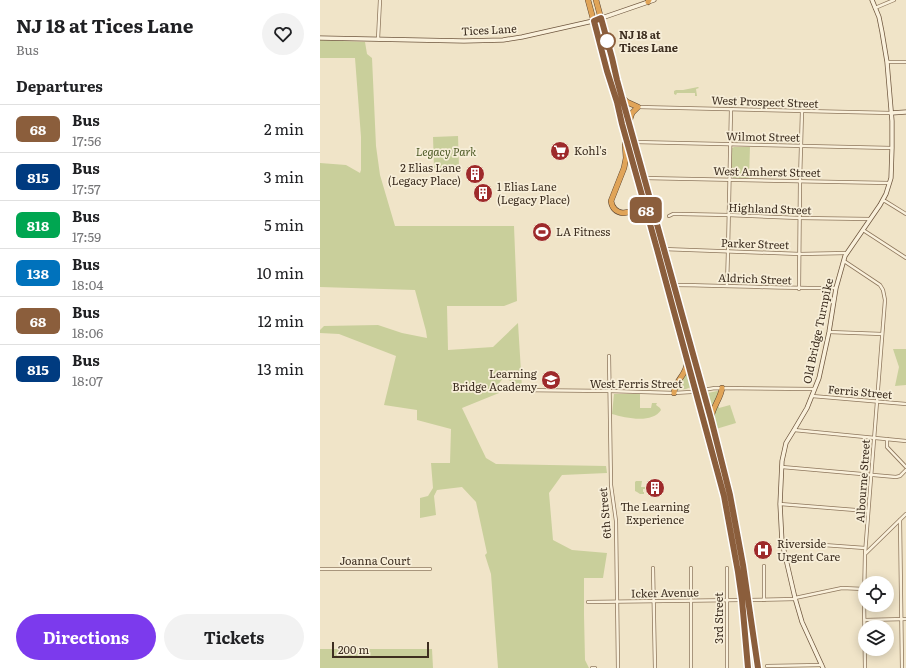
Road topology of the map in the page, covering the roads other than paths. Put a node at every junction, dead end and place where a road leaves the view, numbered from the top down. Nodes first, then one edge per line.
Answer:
1 (380, 0) edge
2 (588, 0) edge
3 (654, 0) edge
4 (872, 0) edge
5 (894, 0) edge
6 (596, 1) edge
7 (649, 1) edge
8 (875, 8) junction
9 (601, 18) junction
10 (594, 21) junction
11 (320, 38) edge
12 (378, 39) junction
13 (887, 62) junction
14 (906, 62) edge
15 (622, 97) junction
16 (638, 107) junction
17 (730, 109) junction
18 (802, 111) junction
19 (906, 112) edge
20 (891, 113) junction
21 (629, 123) junction
22 (625, 135) junction
23 (634, 142) junction
24 (730, 144) junction
25 (801, 146) junction
26 (892, 148) junction
27 (644, 178) junction
28 (729, 179) junction
29 (800, 181) junction
30 (890, 183) junction
31 (883, 201) junction
32 (651, 204) junction
33 (646, 209) junction
34 (906, 214) edge
35 (728, 215) junction
36 (669, 216) dead end
37 (800, 218) junction
38 (871, 219) junction
39 (863, 230) junction
40 (663, 249) junction
41 (728, 251) junction
42 (847, 253) junction
43 (800, 254) junction
44 (906, 258) edge
45 (844, 261) junction
46 (673, 284) junction
47 (727, 285) junction
48 (836, 288) junction
49 (799, 289) junction
50 (828, 332) junction
51 (882, 334) junction
52 (609, 356) dead end
53 (687, 362) junction
54 (505, 386) dead end
55 (722, 388) junction
56 (815, 389) junction
57 (699, 390) junction
58 (609, 391) junction
59 (674, 393) junction
60 (812, 396) junction
61 (877, 401) junction
62 (906, 404) edge
63 (711, 419) junction
64 (794, 430) junction
65 (874, 438) junction
66 (887, 439) junction
67 (906, 441) edge
68 (906, 466) edge
69 (782, 467) junction
70 (906, 470) edge
71 (871, 475) junction
72 (780, 504) junction
73 (868, 511) junction
74 (906, 514) edge
75 (900, 520) junction
76 (782, 542) junction
77 (865, 548) junction
78 (865, 553) junction
79 (764, 566) dead end
80 (653, 568) dead end
81 (691, 568) dead end
82 (727, 568) dead end
83 (320, 569) edge
84 (430, 569) dead end
85 (864, 576) edge
86 (858, 589) edge
87 (795, 599) junction
88 (727, 600) junction
89 (742, 600) junction
90 (748, 600) junction
91 (764, 600) junction
92 (654, 601) junction
93 (690, 601) junction
94 (588, 602) dead end
95 (617, 602) junction
96 (864, 612) edge
97 (901, 619) junction
98 (906, 619) edge
99 (864, 620) joint
100 (865, 656) edge
101 (767, 666) dead end
102 (801, 667) edge
103 (823, 667) edge
104 (592, 668) edge
105 (596, 668) edge
106 (618, 668) edge
107 (655, 668) edge
108 (691, 668) edge
109 (727, 668) edge
110 (748, 668) edge
111 (758, 668) edge
112 (865, 668) edge
113 (902, 668) edge

1 - 12 street
2 - 10 highway
3 - 7 street, Tices Lane
4 - 8 street, Old Bridge Turnpike
5 - 8 street
6 - 9 highway
7 - 9 street, Tices Lane
8 - 13 street, Old Bridge Turnpike
9 - 10 street, Tices Lane
9 - 15 highway
10 - 12 street, Tices Lane
10 - 22 highway
11 - 12 street, Tices Lane
13 - 14 street
13 - 20 street, Old Bridge Turnpike
15 - 16 highway
15 - 21 highway
16 - 17 street, West Prospect Street
16 - 21 highway
17 - 18 street, West Prospect Street
17 - 24 street
18 - 20 street, West Prospect Street
18 - 25 street
19 - 20 street
20 - 26 street, Old Bridge Turnpike
21 - 23 highway
22 - 33 highway
22 - 33 highway
23 - 24 street, Wilmot Street
23 - 27 highway
24 - 25 street, Wilmot Street
24 - 28 street
25 - 26 street, Wilmot Street
25 - 29 street
26 - 30 street, Old Bridge Turnpike
27 - 28 street, West Amherst Street
27 - 32 highway
28 - 29 street, West Amherst Street
28 - 35 street
29 - 30 street, West Amherst Street
29 - 37 street
30 - 31 street, Old Bridge Turnpike
31 - 34 street
31 - 38 street, Old Bridge Turnpike
32 - 33 highway
32 - 40 highway
33 - 53 highway
35 - 36 street, Highland Street
35 - 37 street, Highland Street
35 - 41 street
37 - 38 street, Highland Street
37 - 43 street
38 - 39 street, Old Bridge Turnpike
39 - 42 street, Old Bridge Turnpike
39 - 44 street
40 - 41 street, Parker Street
40 - 46 highway
41 - 43 street, Parker Street
41 - 47 street
42 - 43 street, Parker Street
42 - 45 street, Old Bridge Turnpike
43 - 49 street
45 - 48 street, Old Bridge Turnpike
45 - 51 street, Albourne Street
46 - 47 street, Aldrich Street
46 - 57 highway
47 - 49 street, Aldrich Street
48 - 49 street, Aldrich Street
48 - 50 street, Old Bridge Turnpike
50 - 51 street
50 - 56 street, Old Bridge Turnpike
51 - 61 street, Albourne Street
52 - 58 street, 6th Street
53 - 57 highway
53 - 59 highway
54 - 58 street, West Ferris Street
55 - 56 street, West Ferris Street
55 - 57 street, West Ferris Street
55 - 63 highway
56 - 60 street, Old Bridge Turnpike
57 - 59 street, West Ferris Street
57 - 63 highway
57 - 89 highway
58 - 59 street, West Ferris Street
58 - 95 street, 6th Street
60 - 61 street, Ferris Street
60 - 64 street, Old Bridge Turnpike
61 - 62 street, Ferris Street
61 - 65 street, Albourne Street
63 - 90 highway
64 - 65 street
64 - 69 street, Old Bridge Turnpike
65 - 66 street
65 - 71 street, Albourne Street
66 - 67 street
66 - 68 street
69 - 71 street
69 - 72 street, Old Bridge Turnpike
70 - 71 street
71 - 73 street, Albourne Street
72 - 73 street
72 - 76 street, Old Bridge Turnpike
73 - 77 street, Albourne Street
74 - 75 street
75 - 78 street
75 - 97 street
76 - 77 street
76 - 87 street, Old Bridge Turnpike
77 - 78 street, Albourne Street
78 - 85 street, Albourne Street
79 - 91 street
80 - 92 street
81 - 93 street
82 - 88 street, 3rd Street
83 - 84 street, Joanna Court
86 - 87 street
87 - 91 street
87 - 103 street, Old Bridge Turnpike
88 - 89 street, Icker Avenue
88 - 93 street, Icker Avenue
88 - 109 street, 3rd Street
89 - 110 highway
90 - 91 street
90 - 111 highway
92 - 93 street, Icker Avenue
92 - 95 street, Icker Avenue
92 - 107 street
93 - 108 street
94 - 95 street, Icker Avenue
95 - 106 street, 6th Street
96 - 99 street, Albourne Street
97 - 98 street
97 - 99 street
97 - 113 street
100 - 112 street, Albourne Street
101 - 102 street
102 - 103 street
104 - 105 street

